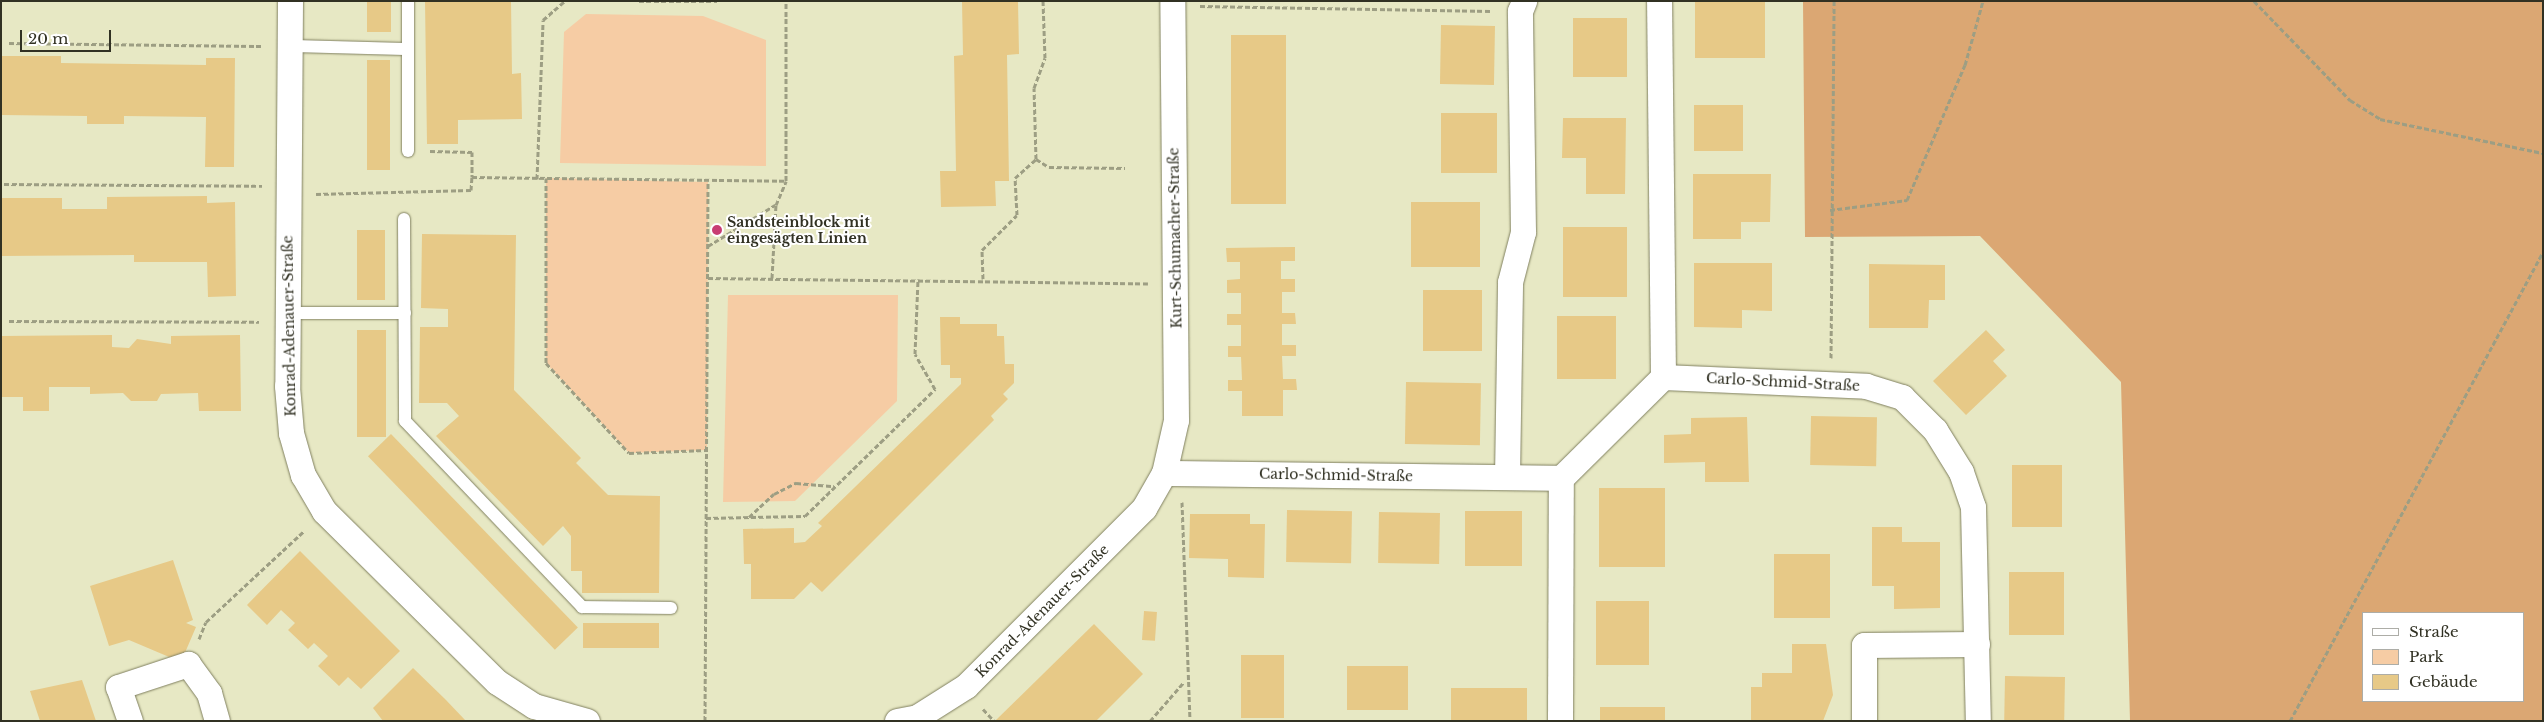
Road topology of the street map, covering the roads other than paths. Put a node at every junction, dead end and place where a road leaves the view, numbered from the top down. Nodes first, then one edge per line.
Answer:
1 (290, 1) edge
2 (408, 1) edge
3 (1659, 1) edge
4 (1171, 3) edge
5 (1522, 6) edge
6 (290, 46) junction
7 (408, 49) junction
8 (408, 151) road end
9 (404, 219) dead end
10 (405, 313) junction
11 (287, 318) junction
12 (1663, 377) junction
13 (1164, 473) junction
14 (1507, 477) junction
15 (1562, 478) junction
16 (671, 608) dead end
17 (1977, 644) junction
18 (534, 714) edge
19 (130, 721) edge
20 (217, 721) edge
21 (587, 721) edge
22 (896, 721) edge
23 (1560, 721) edge
24 (1864, 721) edge
25 (1978, 721) edge

1 - 6 street, Konrad-Adenauer-Straße
2 - 7 lane
3 - 12 street
4 - 13 street, Kurt-Schumacher-Straße
5 - 14 street
6 - 7 lane
6 - 11 street, Konrad-Adenauer-Straße
7 - 8 lane
9 - 10 lane
10 - 11 lane
10 - 16 lane
11 - 18 street, Konrad-Adenauer-Straße
12 - 15 street
12 - 17 street, Carlo-Schmid-Straße
13 - 14 street, Carlo-Schmid-Straße
13 - 22 street, Konrad-Adenauer-Straße
14 - 15 street, Carlo-Schmid-Straße
15 - 23 street
17 - 24 street
17 - 25 street, Carlo-Schmid-Straße
18 - 21 street, Konrad-Adenauer-Straße
19 - 20 street

